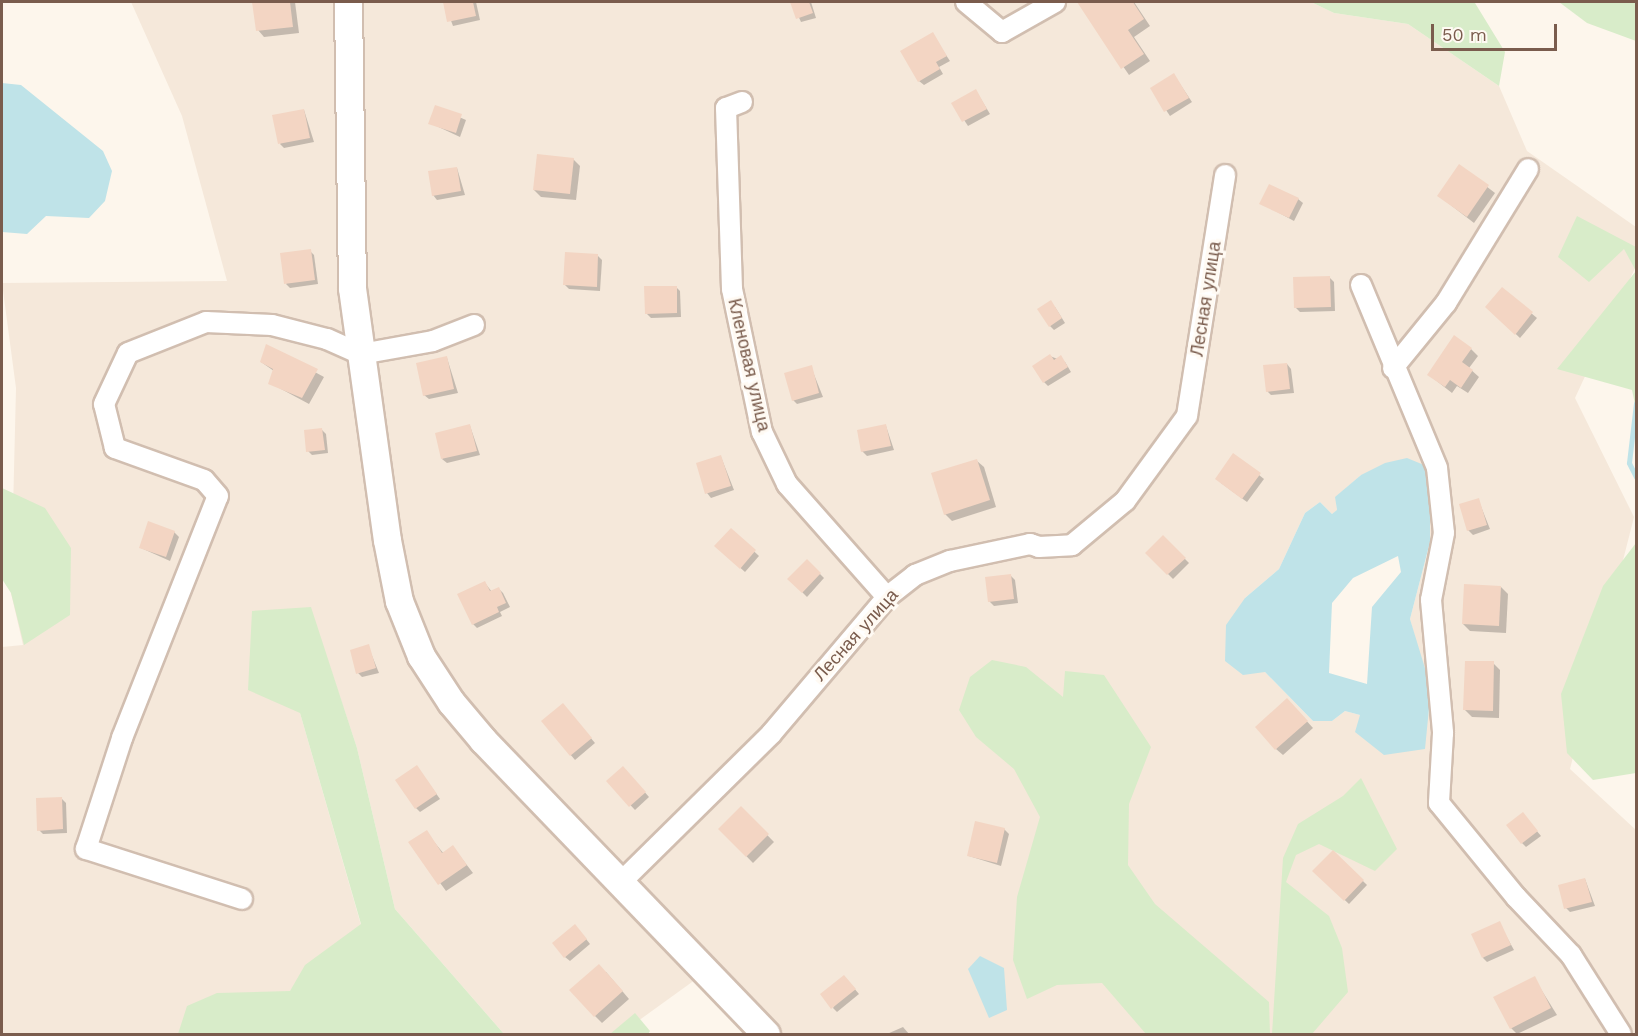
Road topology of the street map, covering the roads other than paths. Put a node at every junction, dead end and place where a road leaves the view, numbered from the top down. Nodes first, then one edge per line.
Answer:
1 (348, 2) edge
2 (966, 2) edge
3 (1055, 2) edge
4 (742, 102) dead end
5 (1528, 169) dead end
6 (1225, 176) dead end
7 (1361, 285) dead end
8 (474, 325) dead end
9 (361, 354) junction
10 (1394, 368) junction
11 (887, 597) junction
12 (621, 882) junction
13 (242, 899) dead end
14 (766, 1035) edge
15 (1621, 1035) edge

1 - 9 street
2 - 3 street
4 - 11 street, Кленовая улица
5 - 10 street
6 - 11 street, Лесная улица
7 - 10 street
8 - 9 street
9 - 12 street
9 - 13 street
10 - 15 street
11 - 12 street, Лесная улица
12 - 14 street

